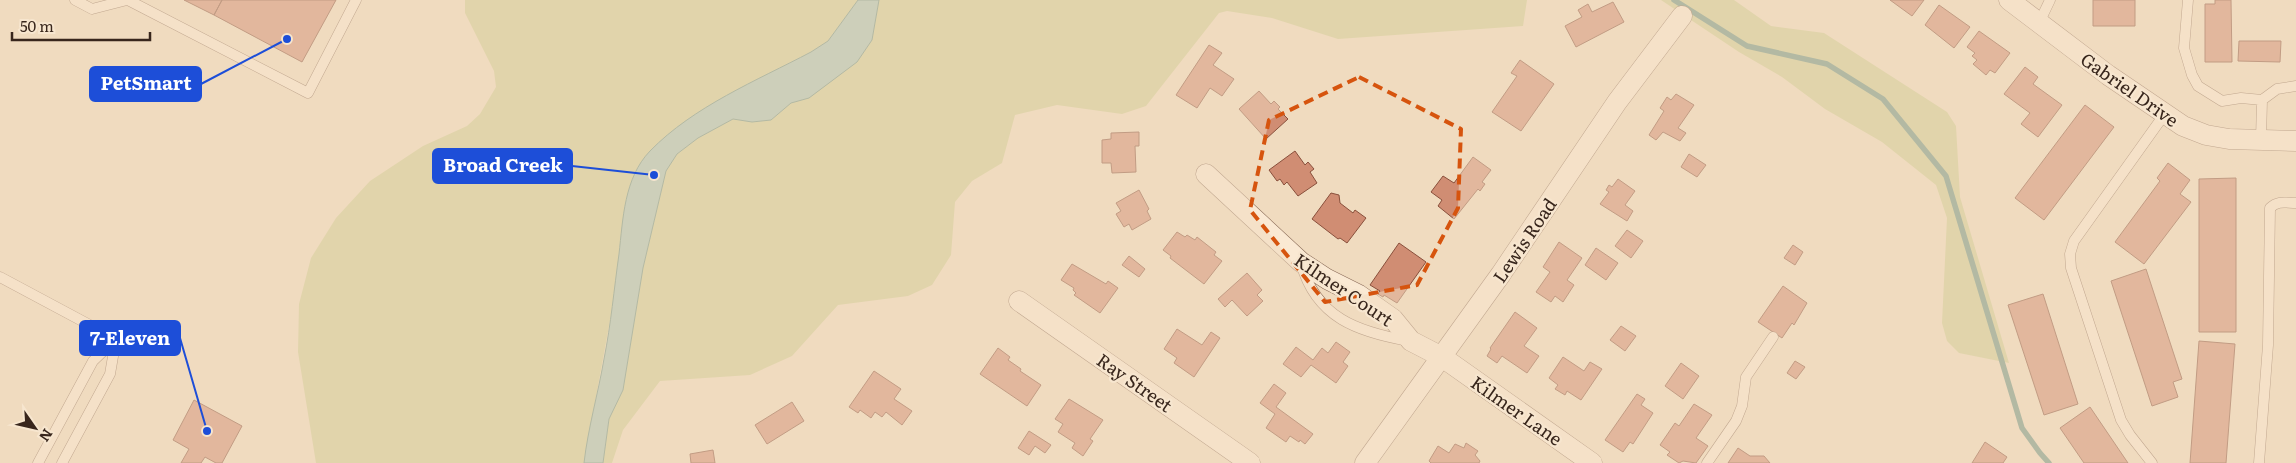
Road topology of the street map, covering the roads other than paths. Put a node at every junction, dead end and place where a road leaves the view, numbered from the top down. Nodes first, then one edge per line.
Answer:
1 (75, 0) edge
2 (127, 0) edge
3 (356, 0) edge
4 (2009, 0) edge
5 (2050, 0) edge
6 (2188, 0) edge
7 (1682, 16) dead end
8 (2039, 22) junction
9 (2296, 86) edge
10 (2262, 100) junction
11 (2164, 115) junction
12 (2261, 140) junction
13 (2296, 141) edge
14 (1206, 174) dead end
15 (2296, 203) edge
16 (1301, 262) junction
17 (0, 277) edge
18 (1019, 301) dead end
19 (1773, 337) dead end
20 (116, 340) junction
21 (1411, 341) junction
22 (1442, 358) junction
23 (38, 463) edge
24 (62, 463) edge
25 (1250, 463) edge
26 (1365, 463) edge
27 (1592, 463) edge
28 (1707, 463) edge
29 (2152, 463) edge
30 (2259, 463) edge

1 - 2 lane
2 - 3 lane
4 - 8 street, Gabriel Drive
5 - 8 lane
6 - 10 lane
7 - 22 street, Lewis Road
8 - 11 street, Gabriel Drive
9 - 10 lane
10 - 12 lane
11 - 12 street, Gabriel Drive
11 - 29 lane
12 - 13 street, Gabriel Drive
14 - 16 street, Kilmer Court
15 - 30 lane
16 - 21 street, Kilmer Court
16 - 21 lane
17 - 20 lane
18 - 25 street, Ray Street
19 - 28 lane
20 - 23 lane
20 - 24 lane
21 - 22 street, Kilmer Court
22 - 26 street, Lewis Road
22 - 27 street, Kilmer Lane

